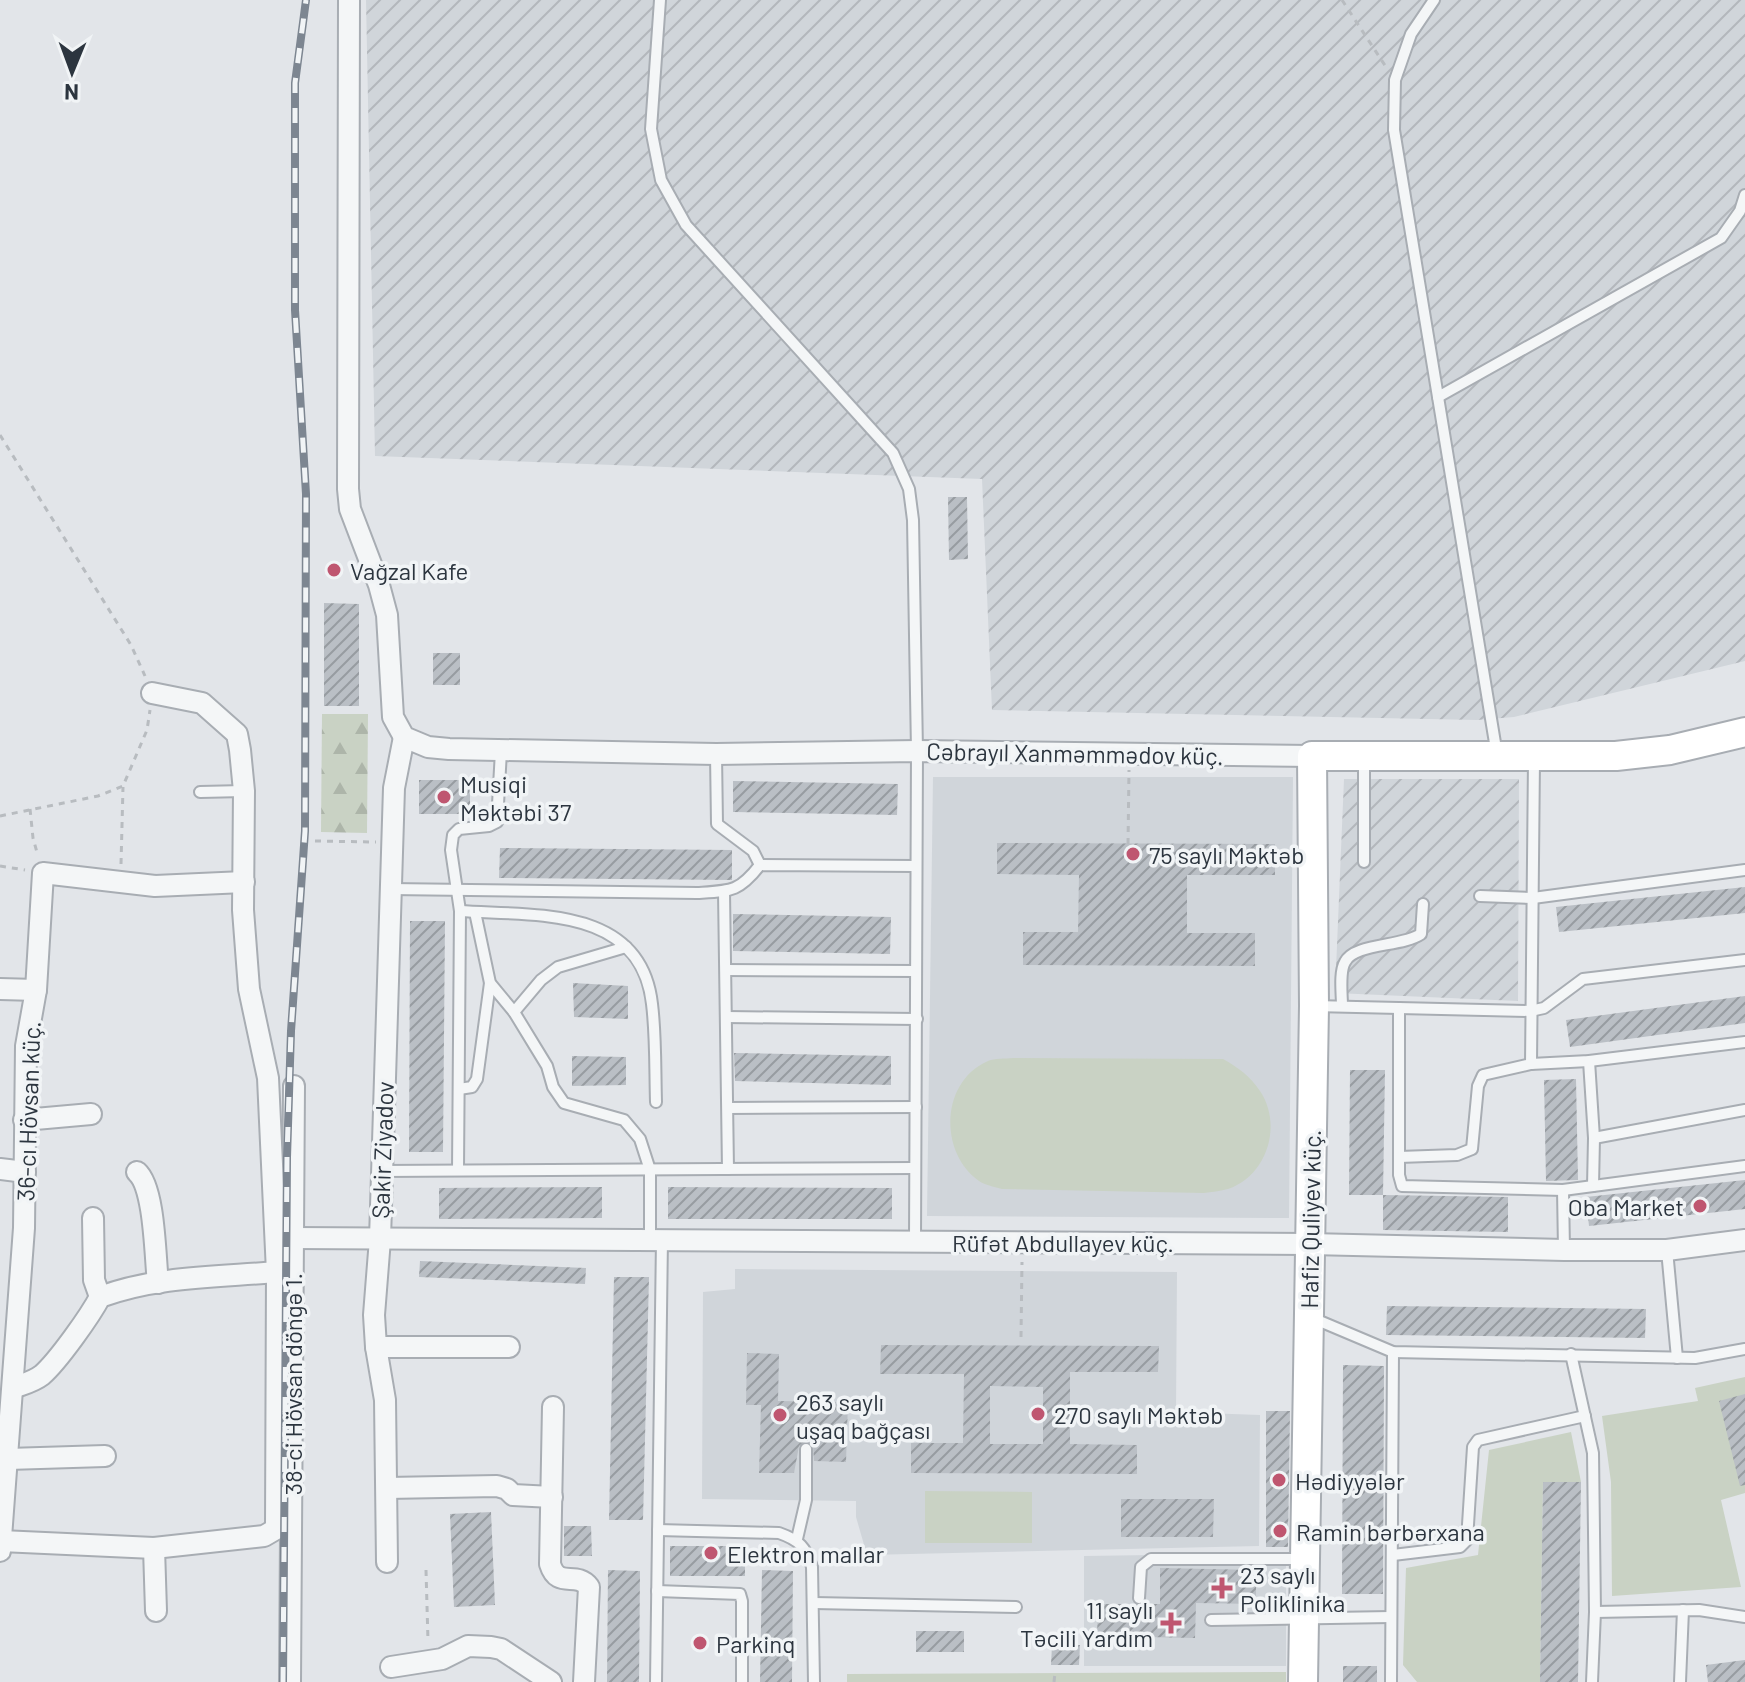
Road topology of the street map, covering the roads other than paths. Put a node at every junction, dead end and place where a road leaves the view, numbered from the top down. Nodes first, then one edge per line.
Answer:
1 (349, 0) edge
2 (660, 0) edge
3 (1434, 0) edge
4 (1745, 195) edge
5 (1438, 397) junction
6 (152, 693) road end
7 (1745, 732) edge
8 (404, 737) junction
9 (501, 751) junction
10 (917, 751) junction
11 (716, 754) junction
12 (1312, 756) junction
13 (1364, 756) junction
14 (1498, 756) junction
15 (1534, 757) junction
16 (244, 791) junction
17 (200, 792) dead end
18 (1364, 862) dead end
19 (760, 865) junction
20 (915, 866) junction
21 (1745, 870) edge
22 (244, 882) junction
23 (456, 888) junction
24 (390, 889) junction
25 (724, 892) junction
26 (1480, 896) dead end
27 (1533, 898) junction
28 (1423, 904) dead end
29 (460, 911) junction
30 (475, 912) junction
31 (626, 947) junction
32 (1745, 960) edge
33 (726, 970) junction
34 (916, 971) junction
35 (490, 983) junction
36 (0, 989) edge
37 (36, 990) junction
38 (1328, 1006) junction
39 (1399, 1008) junction
40 (1530, 1011) junction
41 (514, 1012) junction
42 (727, 1017) junction
43 (917, 1019) junction
44 (1745, 1042) edge
45 (1589, 1061) junction
46 (1531, 1064) junction
47 (294, 1086) dead end
48 (459, 1089) junction
49 (656, 1102) dead end
50 (916, 1107) junction
51 (728, 1108) junction
52 (1745, 1110) edge
53 (91, 1114) dead end
54 (24, 1120) junction
55 (1594, 1138) junction
56 (1399, 1157) junction
57 (1745, 1166) edge
58 (915, 1168) junction
59 (0, 1169) edge
60 (728, 1169) junction
61 (458, 1170) junction
62 (650, 1170) junction
63 (381, 1171) junction
64 (25, 1172) junction
65 (137, 1172) dead end
66 (1593, 1186) junction
67 (1563, 1190) junction
68 (93, 1218) dead end
69 (293, 1238) junction
70 (380, 1239) junction
71 (656, 1239) junction
72 (1745, 1240) edge
73 (915, 1241) junction
74 (1310, 1244) junction
75 (1564, 1250) junction
76 (1667, 1250) junction
77 (277, 1272) junction
78 (158, 1283) junction
79 (100, 1297) junction
80 (1308, 1316) junction
81 (9, 1334) edge
82 (376, 1347) junction
83 (509, 1347) dead end
84 (1745, 1349) edge
85 (1393, 1352) junction
86 (1571, 1354) junction
87 (1677, 1358) junction
88 (13, 1388) junction
89 (553, 1407) dead end
90 (1585, 1416) junction
91 (806, 1449) dead end
92 (105, 1456) dead end
93 (5, 1467) edge
94 (387, 1488) junction
95 (552, 1497) junction
96 (658, 1530) junction
97 (797, 1539) junction
98 (1, 1541) edge
99 (154, 1548) junction
100 (0, 1551) edge
101 (1393, 1555) junction
102 (1304, 1559) junction
103 (387, 1562) dead end
104 (657, 1591) junction
105 (1139, 1598) dead end
106 (814, 1603) junction
107 (1016, 1607) dead end
108 (1683, 1610) junction
109 (156, 1611) dead end
110 (1595, 1612) junction
111 (1303, 1617) junction
112 (1391, 1617) junction
113 (1745, 1617) edge
114 (1211, 1620) dead end
115 (391, 1667) dead end
116 (290, 1682) edge
117 (551, 1682) edge
118 (584, 1682) edge
119 (656, 1682) edge
120 (742, 1682) edge
121 (814, 1682) edge
122 (1303, 1682) edge
123 (1391, 1682) edge
124 (1592, 1682) edge
125 (1680, 1682) edge

1 - 8 street
2 - 10 lane
3 - 5 lane
4 - 5 lane
5 - 14 lane
6 - 16 street
7 - 15 street, Cəbrayıl Xanməmmədov küç.
8 - 9 street, Cəbrayıl Xanməmmədov küç.
8 - 24 street, Şakir Ziyadov
9 - 11 street, Cəbrayıl Xanməmmədov küç.
9 - 23 lane
10 - 11 street, Cəbrayıl Xanməmmədov küç.
10 - 12 street, Cəbrayıl Xanməmmədov küç.
10 - 20 lane
11 - 19 lane
12 - 13 street, Cəbrayıl Xanməmmədov küç.
12 - 38 street, Hafiz Quliyev küç.
13 - 14 street, Cəbrayıl Xanməmmədov küç.
13 - 18 lane
14 - 15 street, Cəbrayıl Xanməmmədov küç.
15 - 27 lane
16 - 17 lane
16 - 22 street
19 - 20 lane
19 - 25 lane
20 - 34 lane
21 - 27 lane
22 - 37 street, 36-cı Hövsan küç.
22 - 77 street
23 - 24 lane
23 - 25 lane
23 - 29 lane
24 - 63 street, Şakir Ziyadov
25 - 33 lane
26 - 27 lane
27 - 40 lane
28 - 38 lane
29 - 30 lane
29 - 48 lane
30 - 31 lane
30 - 35 lane
31 - 41 lane
31 - 49 lane
32 - 40 lane
33 - 34 lane
33 - 42 lane
34 - 43 lane
35 - 41 lane
35 - 48 lane
36 - 37 street
37 - 54 street, 36-cı Hövsan küç.
38 - 39 lane
38 - 74 street, Hafiz Quliyev küç.
39 - 40 lane
39 - 56 lane
40 - 46 lane
41 - 62 lane
42 - 43 lane
42 - 51 lane
43 - 50 lane
44 - 45 lane
45 - 46 lane
45 - 55 lane
46 - 56 lane
47 - 69 street, 38-ci Hövsan döngə 1.
48 - 61 lane
50 - 51 lane
50 - 58 lane
51 - 60 lane
52 - 55 lane
53 - 54 street
54 - 64 street, 36-cı Hövsan küç.
55 - 66 lane
56 - 67 lane
57 - 66 lane
58 - 60 lane
58 - 73 lane
59 - 64 street
60 - 62 lane
61 - 62 lane
61 - 63 lane
62 - 71 lane
63 - 70 street, Şakir Ziyadov
64 - 81 street, 36-cı Hövsan küç.
65 - 78 street
66 - 67 lane
67 - 75 lane
68 - 79 street
69 - 70 street, Rüfət Abdullayev küç.
69 - 116 street, 38-ci Hövsan döngə 1.
70 - 71 street, Rüfət Abdullayev küç.
70 - 82 street, Şakir Ziyadov
71 - 73 street, Rüfət Abdullayev küç.
71 - 96 lane
72 - 76 street, Rüfət Abdullayev küç.
73 - 74 street, Rüfət Abdullayev küç.
74 - 75 street, Rüfət Abdullayev küç.
74 - 80 street, Hafiz Quliyev küç.
75 - 76 street, Rüfət Abdullayev küç.
76 - 87 lane
77 - 78 street
77 - 99 street
78 - 79 street
79 - 88 street
80 - 85 lane
80 - 102 street, Hafiz Quliyev küç.
81 - 88 street, 36-cı Hövsan küç.
82 - 83 street
82 - 94 street, Şakir Ziyadov
84 - 87 lane
85 - 86 lane
85 - 101 lane
86 - 87 lane
86 - 90 lane
88 - 93 street, 36-cı Hövsan küç.
89 - 95 street
90 - 101 lane
90 - 110 lane
91 - 97 lane
92 - 93 street
93 - 98 street, 36-cı Hövsan küç.
94 - 95 street
94 - 103 street, Şakir Ziyadov
95 - 118 street
96 - 97 lane
96 - 104 lane
97 - 106 lane
98 - 99 street
98 - 100 street, 36-cı Hövsan küç.
99 - 109 street
101 - 112 lane
102 - 105 lane
102 - 111 street, Hafiz Quliyev küç.
104 - 119 lane
104 - 120 lane
106 - 107 lane
106 - 121 lane
108 - 110 lane
108 - 113 lane
108 - 125 lane
110 - 124 lane
111 - 112 lane
111 - 114 lane
111 - 122 street, Hafiz Quliyev küç.
112 - 123 lane
115 - 117 street

